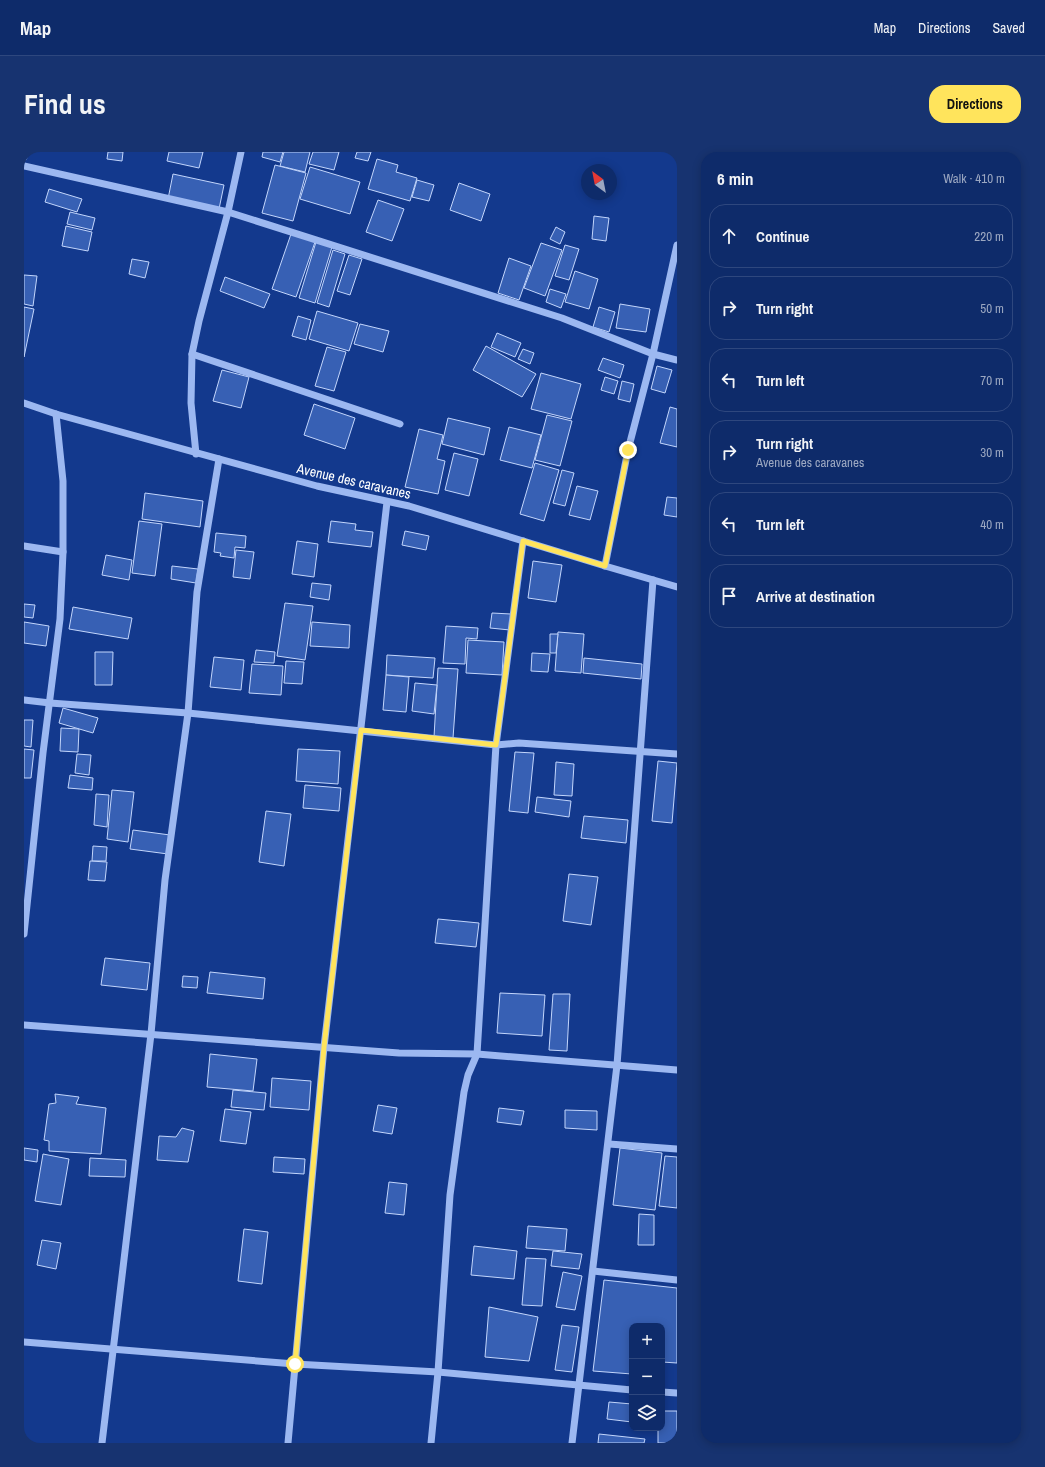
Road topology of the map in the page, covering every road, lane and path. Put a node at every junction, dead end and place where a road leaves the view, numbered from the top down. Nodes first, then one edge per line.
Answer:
1 (25, 152) edge
2 (240, 152) edge
3 (24, 157) edge
4 (24, 166) edge
5 (228, 212) junction
6 (677, 245) edge
7 (192, 354) junction
8 (653, 354) junction
9 (677, 360) edge
10 (24, 403) edge
11 (56, 414) junction
12 (400, 424) dead end
13 (196, 454) junction
14 (219, 460) junction
15 (386, 502) junction
16 (523, 541) junction
17 (24, 546) edge
18 (63, 552) junction
19 (605, 566) junction
20 (654, 580) junction
21 (677, 587) edge
22 (24, 700) edge
23 (50, 704) junction
24 (188, 713) junction
25 (361, 730) junction
26 (496, 745) junction
27 (641, 752) junction
28 (677, 754) edge
29 (24, 934) edge
30 (24, 1025) edge
31 (151, 1034) junction
32 (324, 1047) junction
33 (477, 1054) junction
34 (617, 1065) junction
35 (677, 1070) edge
36 (609, 1144) junction
37 (677, 1149) edge
38 (593, 1271) junction
39 (677, 1280) edge
40 (24, 1342) edge
41 (114, 1350) junction
42 (295, 1364) junction
43 (438, 1372) junction
44 (579, 1386) junction
45 (629, 1390) edge
46 (665, 1392) edge
47 (677, 1393) edge
48 (102, 1443) edge
49 (288, 1443) edge
50 (431, 1443) edge
51 (572, 1443) edge

1 - 3 street
2 - 5 street
4 - 5 street
5 - 7 street
5 - 8 street
6 - 8 street
7 - 12 street
7 - 13 street
8 - 9 street
8 - 19 street
10 - 11 street, Avenue des caravanes
11 - 13 street, Avenue des caravanes
11 - 18 street
13 - 14 street, Avenue des caravanes
14 - 15 street, Avenue des caravanes
14 - 24 street
15 - 16 street, Avenue des caravanes
15 - 25 street
16 - 19 street, Avenue des caravanes
16 - 26 street
17 - 18 street
18 - 23 street
19 - 20 street, Avenue des caravanes
20 - 21 street, Avenue des caravanes
20 - 27 street
22 - 23 street
23 - 24 street
23 - 29 street
24 - 25 street
24 - 31 street
25 - 26 street
25 - 32 street
26 - 27 street
26 - 33 street
27 - 28 street
27 - 34 street
30 - 31 street
31 - 32 street
31 - 41 street
32 - 33 street
32 - 42 street
33 - 34 street
33 - 43 street
34 - 35 street
34 - 36 street
36 - 37 street
36 - 38 street
38 - 39 street
38 - 44 street
40 - 41 street
41 - 42 street
41 - 48 street
42 - 43 street
42 - 49 street
43 - 44 street
43 - 50 street
44 - 45 street
44 - 51 street
46 - 47 street

